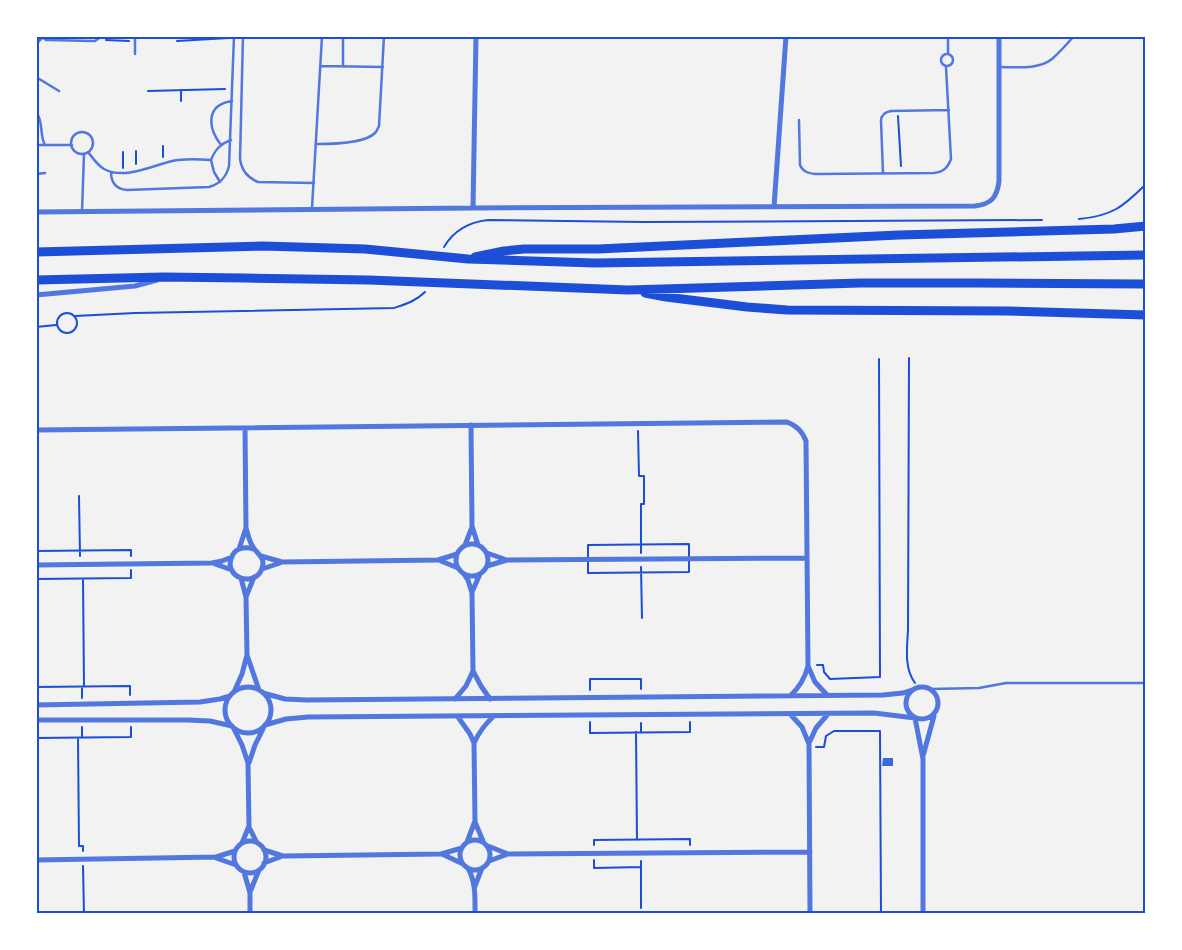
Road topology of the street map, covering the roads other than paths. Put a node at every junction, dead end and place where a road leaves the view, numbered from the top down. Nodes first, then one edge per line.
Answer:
1 (135, 36) edge
2 (243, 36) edge
3 (322, 36) edge
4 (384, 36) edge
5 (476, 36) edge
6 (786, 36) edge
7 (948, 36) edge
8 (999, 36) edge
9 (1074, 36) edge
10 (42, 37) edge
11 (234, 37) edge
12 (100, 38) edge
13 (344, 39) dead end
14 (36, 44) edge
15 (135, 54) dead end
16 (948, 54) junction
17 (320, 66) junction
18 (343, 66) junction
19 (383, 67) junction
20 (946, 67) junction
21 (999, 67) junction
22 (36, 77) edge
23 (59, 91) dead end
24 (232, 101) junction
25 (949, 110) junction
26 (36, 112) edge
27 (799, 120) dead end
28 (231, 140) junction
29 (316, 144) junction
30 (36, 145) edge
31 (45, 145) junction
32 (72, 145) junction
33 (221, 145) junction
34 (88, 152) junction
35 (84, 154) junction
36 (211, 160) junction
37 (111, 172) junction
38 (45, 173) dead end
39 (883, 173) junction
40 (36, 174) edge
41 (220, 182) junction
42 (314, 183) junction
43 (774, 207) junction
44 (473, 208) junction
45 (312, 210) junction
46 (36, 212) edge
47 (82, 212) junction
48 (1146, 226) edge
49 (36, 252) edge
50 (1146, 256) edge
51 (468, 259) junction
52 (164, 277) junction
53 (36, 280) edge
54 (1146, 284) edge
55 (628, 290) junction
56 (36, 295) edge
57 (1146, 315) edge
58 (471, 425) junction
59 (245, 428) junction
60 (36, 430) edge
61 (472, 526) junction
62 (246, 528) junction
63 (465, 545) junction
64 (478, 545) junction
65 (239, 549) junction
66 (254, 549) junction
67 (487, 553) junction
68 (457, 554) junction
69 (261, 556) junction
70 (232, 557) junction
71 (808, 558) junction
72 (438, 560) junction
73 (507, 560) junction
74 (282, 562) junction
75 (212, 563) junction
76 (36, 565) edge
77 (487, 566) junction
78 (458, 568) junction
79 (262, 569) junction
80 (232, 570) junction
81 (464, 574) junction
82 (480, 574) junction
83 (254, 577) junction
84 (241, 578) junction
85 (472, 592) junction
86 (246, 597) junction
87 (247, 655) junction
88 (808, 666) junction
89 (473, 671) junction
90 (1146, 683) edge
91 (930, 689) junction
92 (912, 690) junction
93 (261, 691) junction
94 (232, 694) junction
95 (827, 695) junction
96 (790, 696) junction
97 (490, 698) junction
98 (455, 699) junction
99 (36, 705) edge
100 (790, 714) junction
101 (828, 714) junction
102 (934, 715) junction
103 (494, 716) junction
104 (458, 717) junction
105 (915, 718) junction
106 (36, 720) edge
107 (265, 726) junction
108 (233, 727) junction
109 (474, 743) junction
110 (809, 746) junction
111 (922, 759) junction
112 (248, 763) junction
113 (475, 821) junction
114 (249, 826) junction
115 (483, 841) junction
116 (467, 842) junction
117 (242, 843) junction
118 (257, 843) junction
119 (488, 846) junction
120 (462, 848) junction
121 (264, 850) junction
122 (235, 851) junction
123 (810, 852) junction
124 (441, 854) junction
125 (508, 854) junction
126 (283, 856) junction
127 (216, 857) junction
128 (36, 860) edge
129 (489, 860) junction
130 (264, 863) junction
131 (462, 863) junction
132 (236, 865) junction
133 (468, 868) junction
134 (482, 868) junction
135 (259, 870) junction
136 (244, 872) junction
137 (475, 886) junction
138 (250, 893) junction
139 (250, 914) edge
140 (475, 914) edge
141 (810, 914) edge
142 (923, 914) edge

1 - 15 lane
2 - 42 lane
3 - 17 lane
4 - 19 lane
5 - 44 street
6 - 43 street
7 - 16 lane
8 - 21 street
9 - 21 lane
10 - 12 lane
10 - 14 lane
11 - 24 lane
13 - 18 lane
16 - 20 lane
16 - 20 lane
17 - 18 lane
17 - 29 lane
18 - 19 lane
19 - 29 lane
20 - 25 lane
21 - 43 street
22 - 23 lane
24 - 28 lane
24 - 33 lane
25 - 39 lane
25 - 39 lane
26 - 31 lane
27 - 39 lane
28 - 33 lane
28 - 41 lane
29 - 42 lane
30 - 31 lane
31 - 32 lane
32 - 34 lane
32 - 35 lane
33 - 36 lane
34 - 35 lane
34 - 37 lane
35 - 47 lane
36 - 37 lane
36 - 41 lane
37 - 41 lane
38 - 40 lane
42 - 45 lane
43 - 44 street
44 - 45 street
45 - 47 street
46 - 47 street
48 - 51 highway
49 - 51 highway
50 - 51 highway
52 - 53 highway
52 - 55 highway
52 - 56 street
54 - 55 highway
55 - 57 highway
58 - 59 street
58 - 61 street
58 - 71 street
59 - 60 street
59 - 62 street
61 - 63 street
61 - 64 street
62 - 65 street
62 - 66 street
63 - 64 street
63 - 68 street
64 - 67 street
65 - 66 street
65 - 70 street
66 - 69 street
67 - 73 street
67 - 77 street
68 - 72 street
68 - 78 street
69 - 74 street
69 - 79 street
70 - 75 street
70 - 80 street
71 - 73 street
71 - 88 street
72 - 74 street
72 - 78 street
73 - 77 street
74 - 79 street
75 - 76 street
75 - 80 street
77 - 82 street
78 - 81 street
79 - 83 street
80 - 84 street
81 - 82 street
81 - 85 street
82 - 85 street
83 - 84 street
83 - 86 street
84 - 86 street
85 - 89 street
86 - 87 street
87 - 93 street
87 - 94 street
88 - 95 street
88 - 96 street
89 - 97 street
89 - 98 street
90 - 91 lane
91 - 92 street
91 - 102 street
92 - 95 street
92 - 105 street
93 - 94 street
93 - 98 street
93 - 107 street
94 - 99 street
94 - 108 street
95 - 96 street
96 - 97 street
97 - 98 street
100 - 101 street
100 - 103 street
100 - 110 street
101 - 105 street
101 - 110 street
102 - 105 street
102 - 111 street
103 - 104 street
103 - 109 street
104 - 107 street
104 - 109 street
105 - 111 street
106 - 108 street
107 - 108 street
107 - 112 street
108 - 112 street
109 - 113 street
110 - 123 street
111 - 142 street
112 - 114 street
113 - 115 street
113 - 116 street
114 - 117 street
114 - 118 street
115 - 116 street
115 - 119 street
116 - 120 street
117 - 118 street
117 - 122 street
118 - 121 street
119 - 125 street
119 - 129 street
120 - 124 street
120 - 131 street
121 - 126 street
121 - 130 street
122 - 127 street
122 - 132 street
123 - 125 street
123 - 141 street
124 - 126 street
124 - 131 street
125 - 129 street
126 - 130 street
127 - 128 street
127 - 132 street
129 - 134 street
130 - 135 street
131 - 133 street
132 - 136 street
133 - 134 street
133 - 137 street
134 - 137 street
135 - 136 street
135 - 138 street
136 - 138 street
137 - 140 street
138 - 139 street

